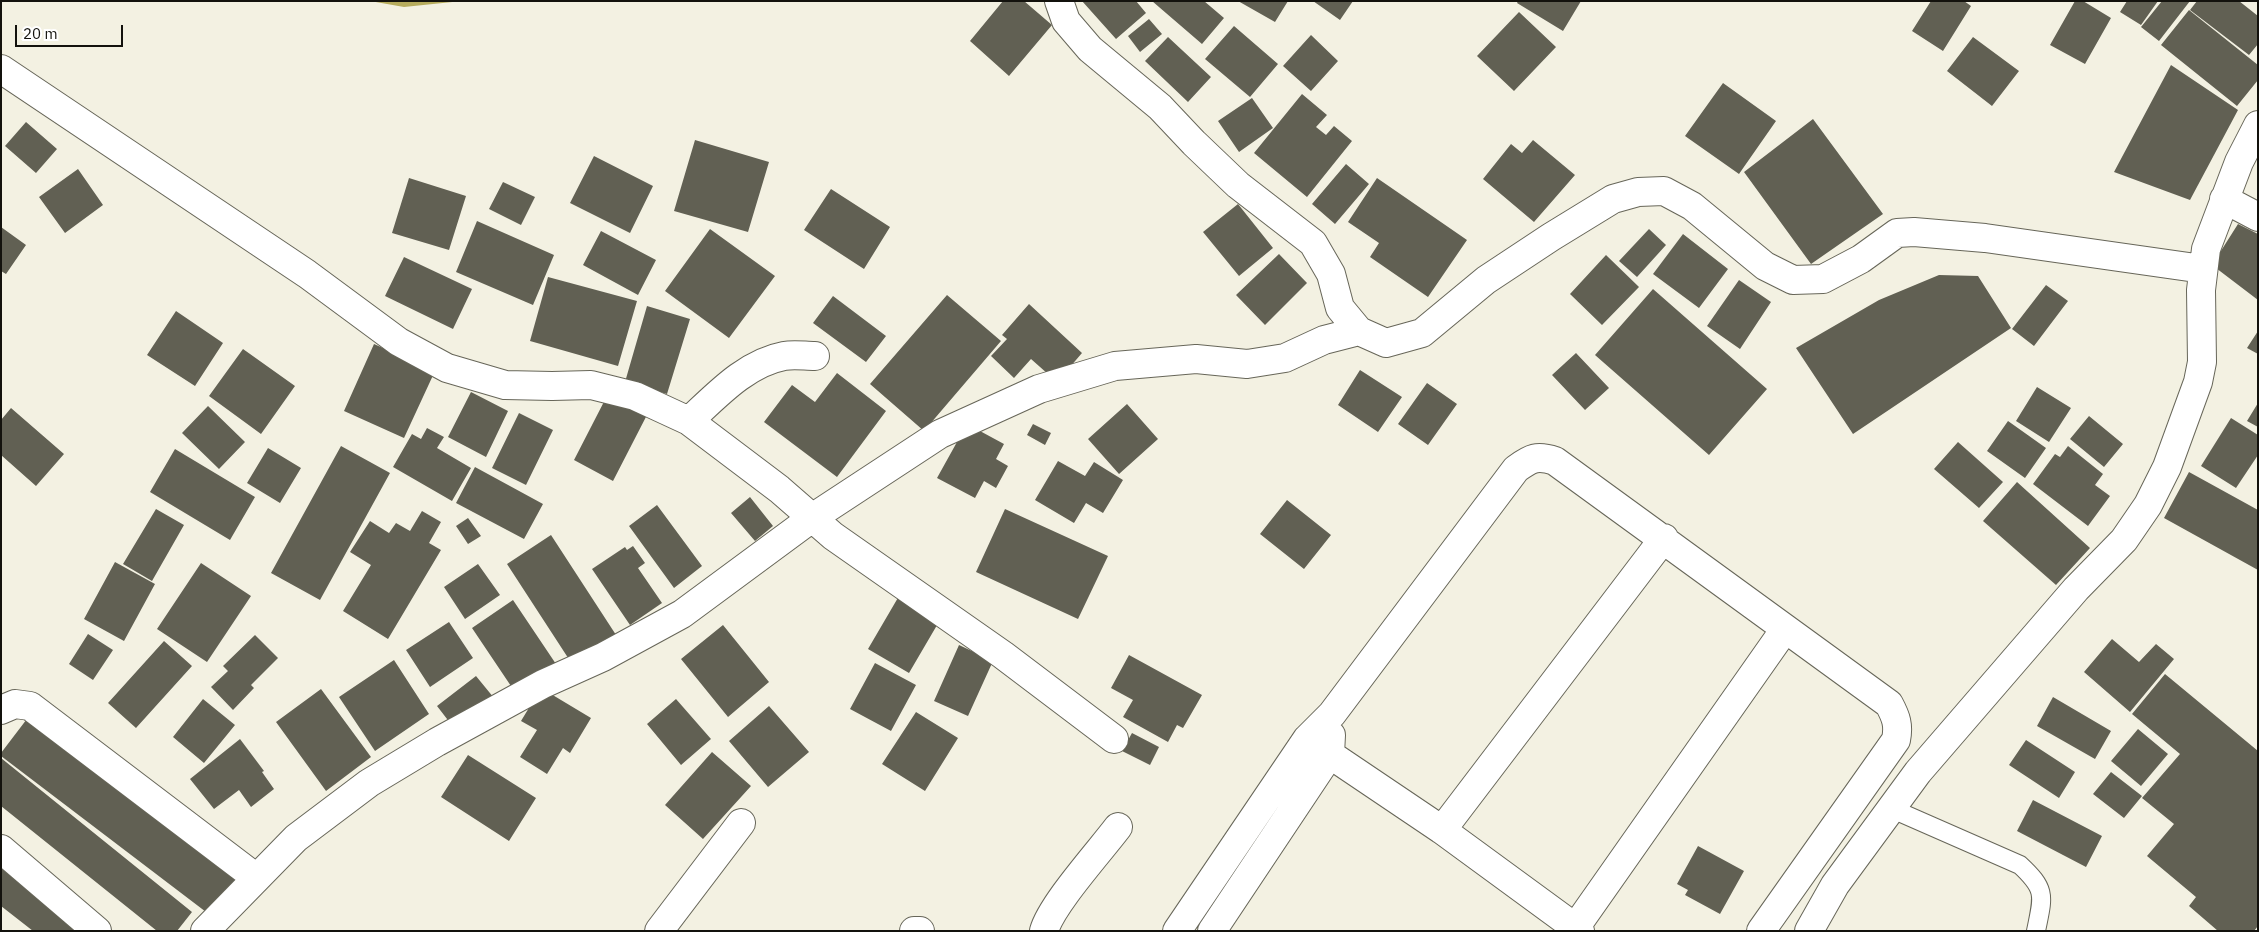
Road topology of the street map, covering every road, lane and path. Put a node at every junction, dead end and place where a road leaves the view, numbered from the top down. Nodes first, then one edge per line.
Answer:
1 (1059, 1) edge
2 (1, 70) edge
3 (2258, 125) edge
4 (2224, 199) junction
5 (2258, 217) edge
6 (2203, 269) junction
7 (1359, 331) junction
8 (815, 356) dead end
9 (689, 421) junction
10 (812, 518) junction
11 (1664, 538) junction
12 (1785, 629) junction
13 (8, 707) edge
14 (1332, 714) junction
15 (1114, 739) dead end
16 (1307, 739) junction
17 (1330, 754) junction
18 (1890, 808) junction
19 (741, 823) dead end
20 (1118, 827) dead end
21 (1442, 830) junction
22 (1, 849) edge
23 (255, 878) junction
24 (1577, 929) edge
25 (97, 931) edge
26 (205, 931) edge
27 (659, 931) edge
28 (914, 931) edge
29 (920, 931) edge
30 (1044, 931) edge
31 (1177, 931) edge
32 (1212, 931) edge
33 (1761, 931) edge
34 (1809, 931) edge
35 (2036, 931) edge

1 - 7 street
2 - 9 street
3 - 4 street
4 - 5 street
4 - 6 street
6 - 7 street
6 - 18 street
7 - 10 street
8 - 9 street
9 - 10 street
10 - 15 street
10 - 23 street
11 - 12 street
11 - 14 street
11 - 21 street
12 - 24 street
12 - 33 street
13 - 23 street
14 - 16 street
14 - 17 street
16 - 17 street
16 - 31 street
17 - 21 street
17 - 32 street
18 - 34 street
18 - 35 lane
19 - 27 street
20 - 30 street
21 - 24 street
22 - 25 street
23 - 26 street
28 - 29 street

